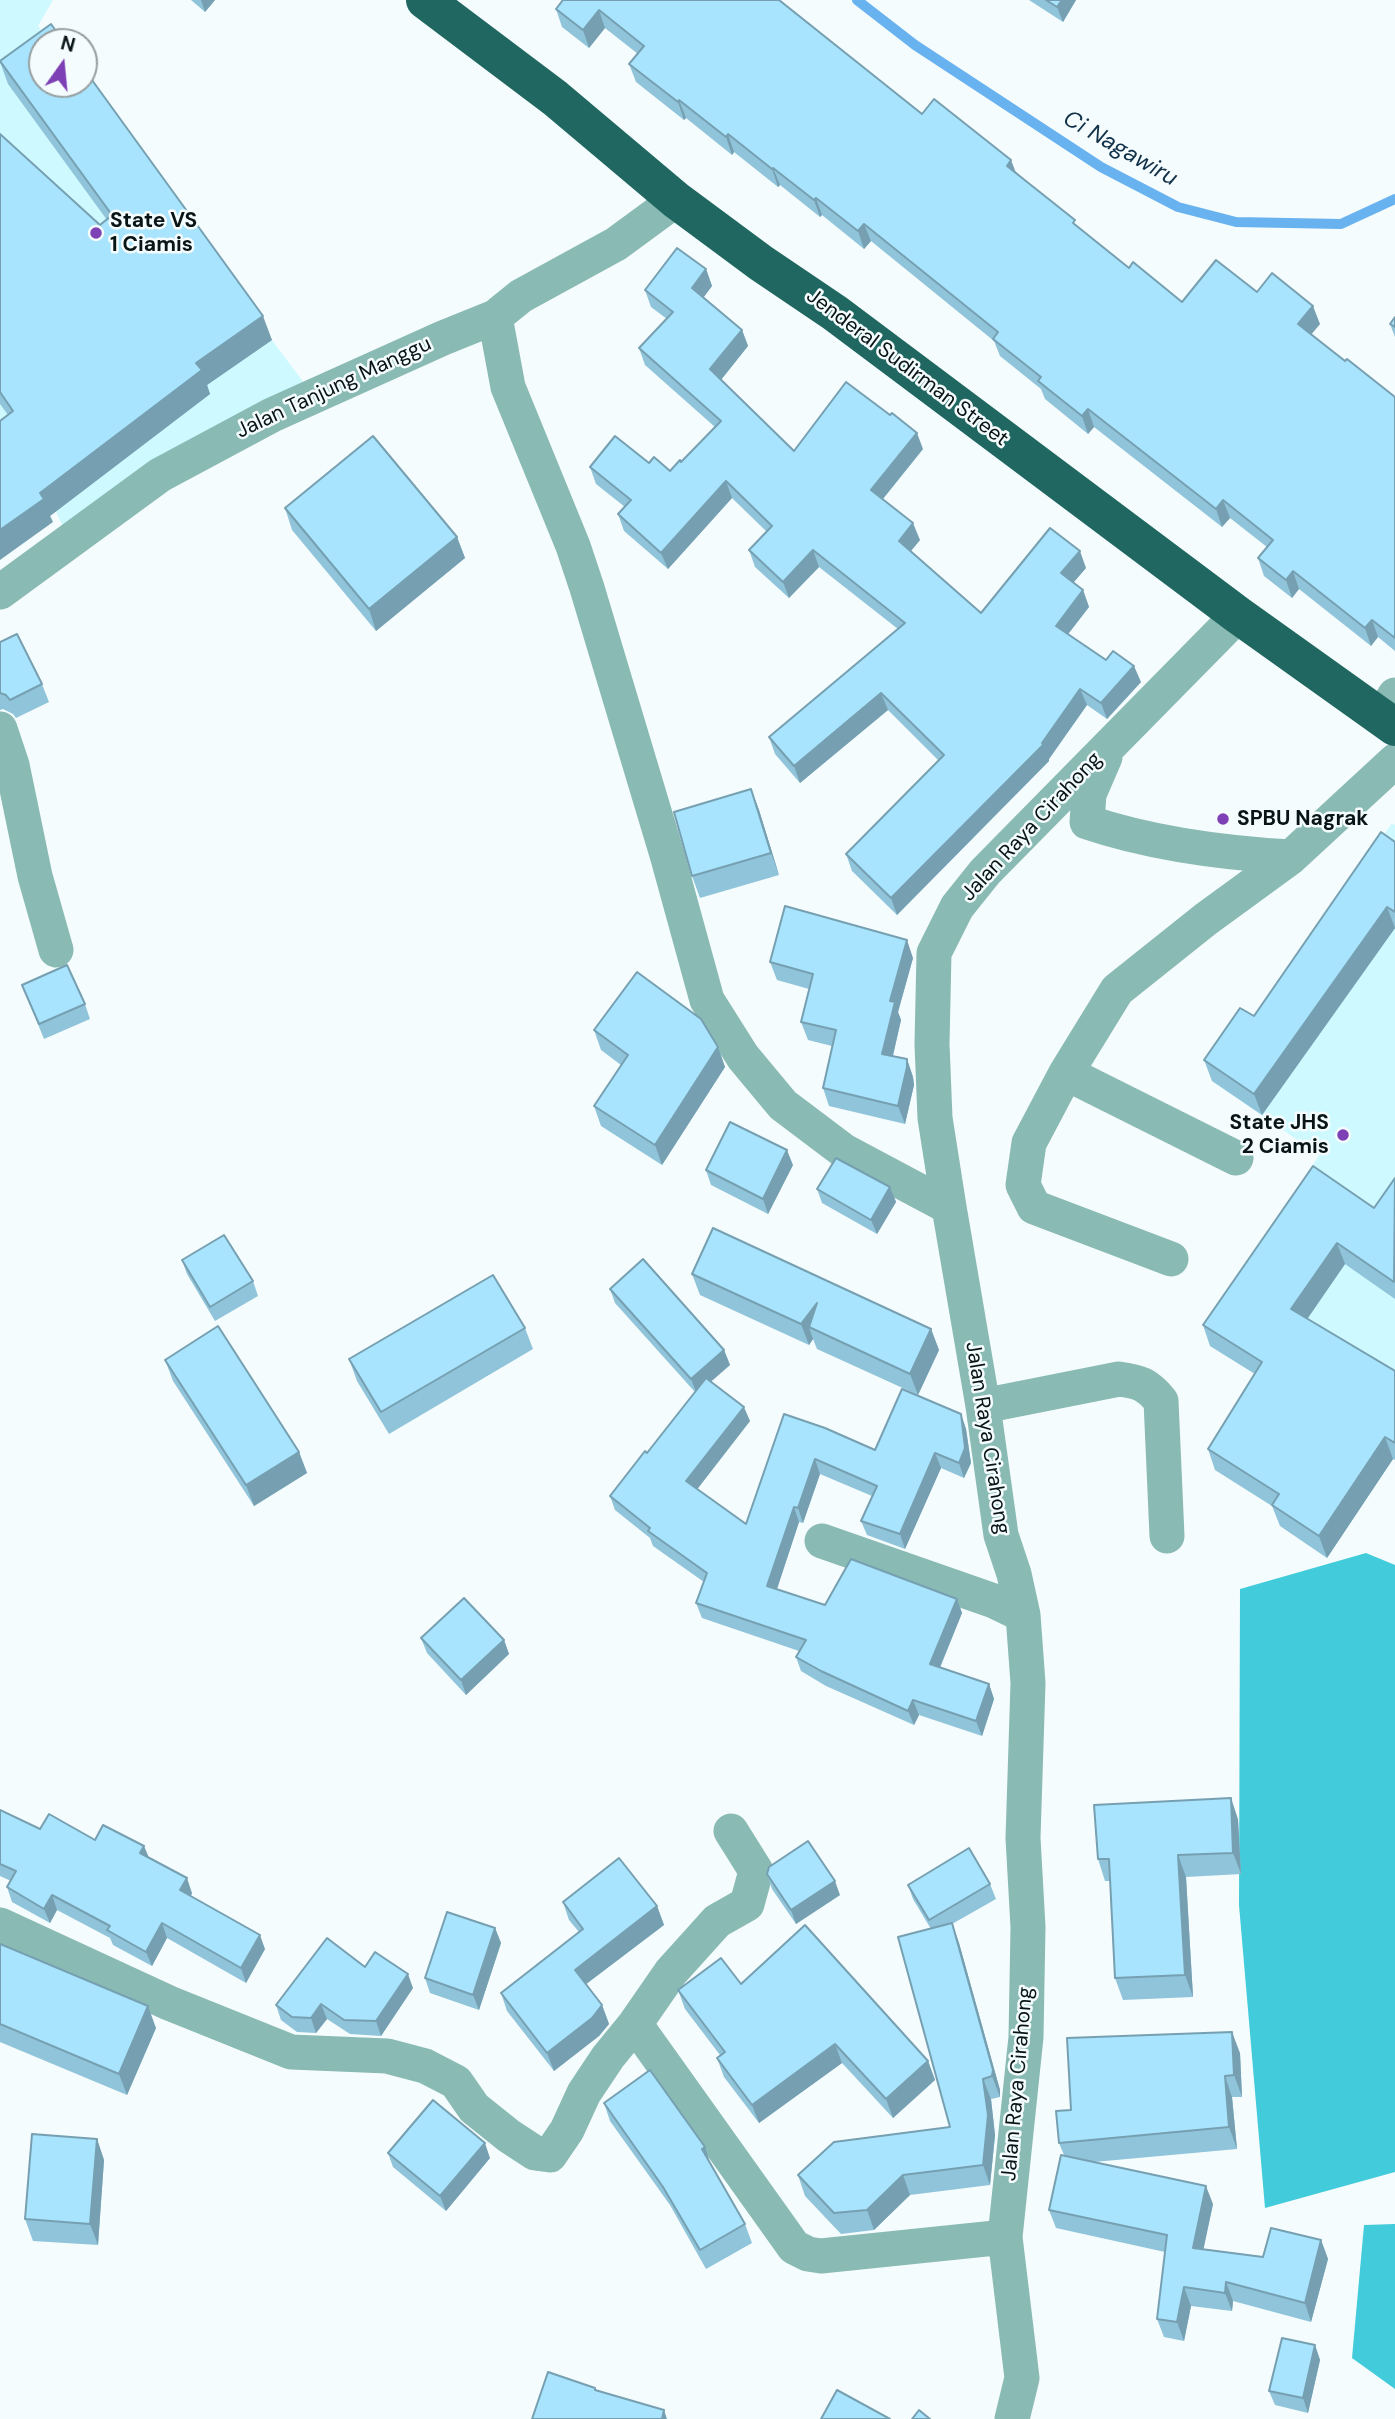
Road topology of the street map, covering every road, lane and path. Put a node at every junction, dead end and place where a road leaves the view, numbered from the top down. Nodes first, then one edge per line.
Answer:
1 (425, 0) edge
2 (676, 200) junction
3 (495, 317) junction
4 (0, 592) edge
5 (1247, 621) junction
6 (1391, 713) edge
7 (0, 729) edge
8 (1395, 761) edge
9 (1291, 857) junction
10 (56, 950) dead end
11 (1066, 1073) junction
12 (1236, 1158) dead end
13 (948, 1207) junction
14 (1171, 1259) dead end
15 (983, 1406) junction
16 (1167, 1536) dead end
17 (822, 1541) dead end
18 (1023, 1615) junction
19 (731, 1831) dead end
20 (0, 1925) edge
21 (635, 2024) junction
22 (1004, 2237) junction
23 (1012, 2419) edge

1 - 2 highway, Jenderal Sudirman Street
2 - 3 street, Jalan Tanjung Manggu
2 - 5 highway, Jenderal Sudirman Street
3 - 4 street, Jalan Tanjung Manggu
3 - 13 street
5 - 6 highway, Jenderal Sudirman Street
5 - 9 street
5 - 13 street, Jalan Raya Cirahong
7 - 10 street
8 - 9 street
9 - 11 street
11 - 12 street
11 - 14 street
13 - 15 street, Jalan Raya Cirahong
15 - 16 street
15 - 18 street, Jalan Raya Cirahong
17 - 18 street
18 - 22 street, Jalan Raya Cirahong
19 - 21 street
20 - 21 street
21 - 22 street
22 - 23 street, Jalan Raya Cirahong

